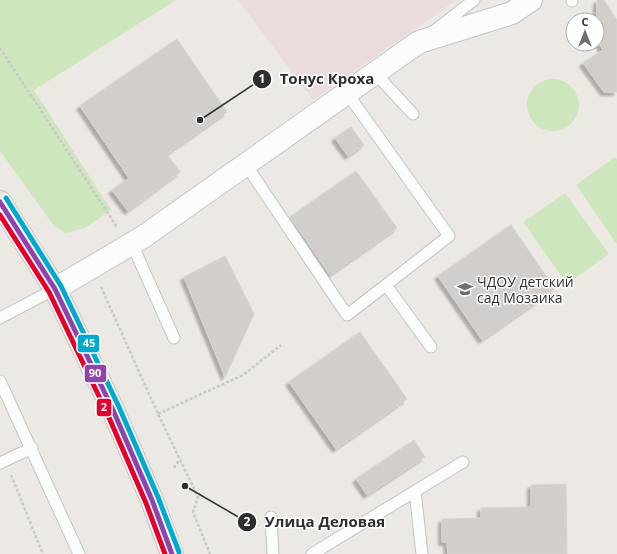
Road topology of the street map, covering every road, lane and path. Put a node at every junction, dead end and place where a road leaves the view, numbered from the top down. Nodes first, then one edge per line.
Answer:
1 (474, 0) edge
2 (531, 0) edge
3 (419, 42) junction
4 (0, 48) edge
5 (375, 73) junction
6 (347, 93) junction
7 (413, 114) dead end
8 (246, 165) junction
9 (0, 202) edge
10 (132, 244) junction
11 (92, 266) junction
12 (386, 285) junction
13 (55, 289) junction
14 (0, 318) edge
15 (174, 338) dead end
16 (281, 345) dead end
17 (431, 347) dead end
18 (0, 381) edge
19 (158, 414) junction
20 (32, 448) junction
21 (180, 460) junction
22 (2, 462) edge
23 (463, 462) dead end
24 (174, 468) dead end
25 (415, 491) junction
26 (271, 517) dead end
27 (43, 554) edge
28 (79, 554) edge
29 (172, 554) edge
30 (210, 554) edge
31 (273, 554) edge
32 (312, 554) edge
33 (422, 554) edge

1 - 3 lane
2 - 3 street
3 - 5 street
4 - 10 path
5 - 6 street
5 - 7 lane
6 - 8 street
6 - 12 lane
8 - 10 street
8 - 12 lane
9 - 13 main road
10 - 11 street
10 - 15 lane
11 - 13 street
11 - 19 path
12 - 17 lane
13 - 14 lane
13 - 29 main road
16 - 19 path
18 - 20 lane
19 - 21 path
20 - 22 lane
20 - 28 lane
21 - 24 path
21 - 30 path
22 - 27 path
23 - 25 lane
25 - 32 lane
25 - 33 lane
26 - 31 lane

